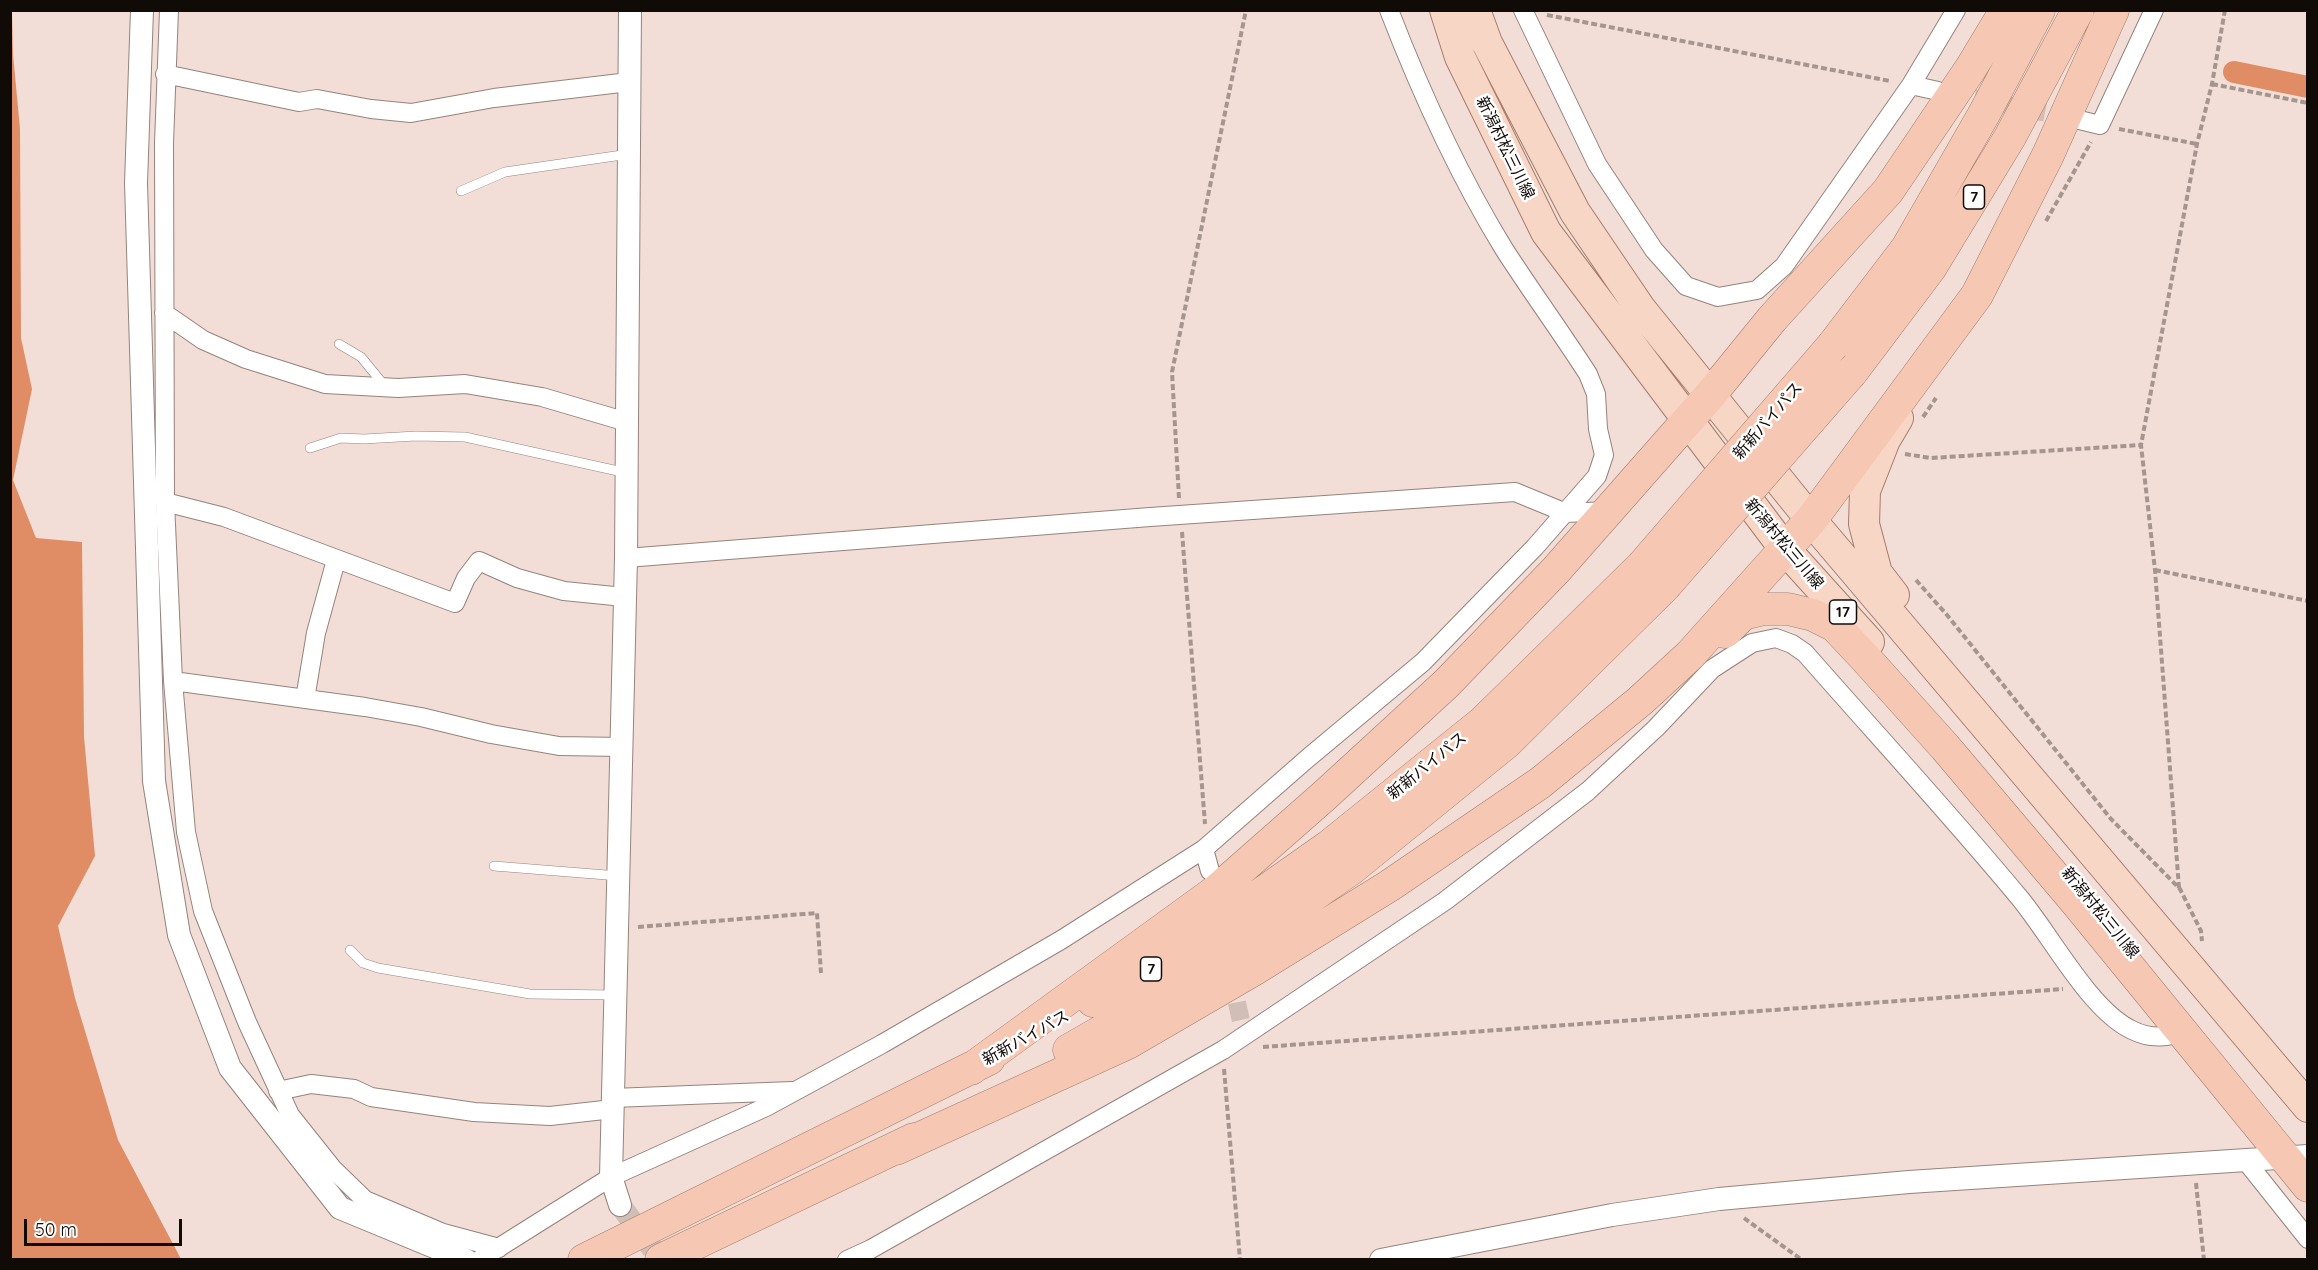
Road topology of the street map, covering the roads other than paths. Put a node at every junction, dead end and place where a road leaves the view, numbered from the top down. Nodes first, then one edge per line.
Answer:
1 (142, 10) edge
2 (169, 10) edge
3 (630, 10) edge
4 (1389, 10) edge
5 (1444, 10) edge
6 (1475, 10) edge
7 (1956, 10) edge
8 (2006, 10) edge
9 (2039, 10) edge
10 (2079, 10) edge
11 (2113, 10) edge
12 (2154, 10) edge
13 (1523, 11) edge
14 (165, 74) junction
15 (629, 82) junction
16 (1911, 85) junction
17 (1938, 91) tunnel mouth
18 (2071, 118) tunnel mouth
19 (629, 154) junction
20 (461, 191) dead end
21 (1756, 290) junction
22 (164, 313) junction
23 (1772, 320) junction
24 (1950, 331) junction
25 (339, 344) dead end
26 (385, 387) junction
27 (1711, 394) junction
28 (1686, 421) junction
29 (627, 422) junction
30 (310, 448) dead end
31 (627, 473) junction
32 (165, 502) junction
33 (1607, 511) junction
34 (1566, 513) junction
35 (1811, 520) junction
36 (1784, 548) junction
37 (626, 558) junction
38 (336, 560) junction
39 (1654, 576) junction
40 (624, 597) junction
41 (1704, 665) junction
42 (173, 681) junction
43 (1648, 692) junction
44 (305, 699) junction
45 (1987, 728) junction
46 (622, 747) junction
47 (1204, 849) junction
48 (494, 866) dead end
49 (1210, 872) dead end
50 (619, 876) junction
51 (350, 950) dead end
52 (616, 995) junction
53 (1243, 1030) dead end
54 (2187, 1031) junction
55 (1223, 1050) junction
56 (971, 1069) junction
57 (796, 1090) junction
58 (278, 1091) junction
59 (613, 1104) junction
60 (2307, 1107) edge
61 (896, 1149) junction
62 (2246, 1160) junction
63 (2301, 1166) edge
64 (611, 1177) junction
65 (620, 1205) tunnel mouth
66 (2307, 1239) edge
67 (499, 1248) junction
68 (466, 1260) edge
69 (479, 1260) edge
70 (584, 1260) edge
71 (661, 1260) edge
72 (847, 1260) edge
73 (1381, 1260) edge

1 - 68 street
2 - 14 street
3 - 15 street
4 - 34 street
5 - 28 main road, 新潟村松三川線 / 17
6 - 27 main road, 新潟村松三川線 / 17
7 - 16 street
8 - 23 highway
9 - 39 highway, 新新バイパス / 7, bridge
10 - 39 highway, 新新バイパス / 7, bridge
11 - 24 highway
12 - 18 street
13 - 21 street
14 - 15 street
14 - 22 street
15 - 19 street
16 - 17 street
16 - 21 street
19 - 20 lane
19 - 29 street
21 - 23 street
22 - 26 street
22 - 32 street
23 - 27 highway
24 - 35 highway
24 - 45 main road
25 - 26 lane
26 - 29 street
27 - 28 highway
27 - 35 main road, 新潟村松三川線 / 17
28 - 33 highway
28 - 36 main road, 新潟村松三川線 / 17
29 - 31 street
30 - 31 lane
31 - 37 street
32 - 38 street
32 - 42 street
33 - 34 street
33 - 56 highway
34 - 37 street
34 - 47 street
35 - 36 highway
35 - 45 main road, 新潟村松三川線 / 17
36 - 43 highway
36 - 54 main road, 新潟村松三川線 / 17
37 - 40 street
38 - 40 street
38 - 44 street
39 - 56 highway, 新新バイパス / 7
39 - 61 highway, 新新バイパス / 7
40 - 46 street
41 - 43 highway
41 - 54 street
41 - 54 highway
41 - 55 street
42 - 44 street
42 - 58 street
43 - 61 highway
44 - 46 street
45 - 60 main road, 新潟村松三川線 / 17
46 - 50 street
47 - 49 street
47 - 57 street
48 - 50 lane
50 - 52 street
51 - 52 lane
52 - 59 street
53 - 55 street
54 - 63 highway
55 - 72 street
56 - 70 highway, 新新バイパス / 7
57 - 59 street
57 - 64 street
58 - 59 street
58 - 67 street
59 - 64 street
61 - 71 highway, 新新バイパス / 7
62 - 63 street
62 - 66 street
62 - 73 street
64 - 65 street
64 - 67 street
67 - 69 street

